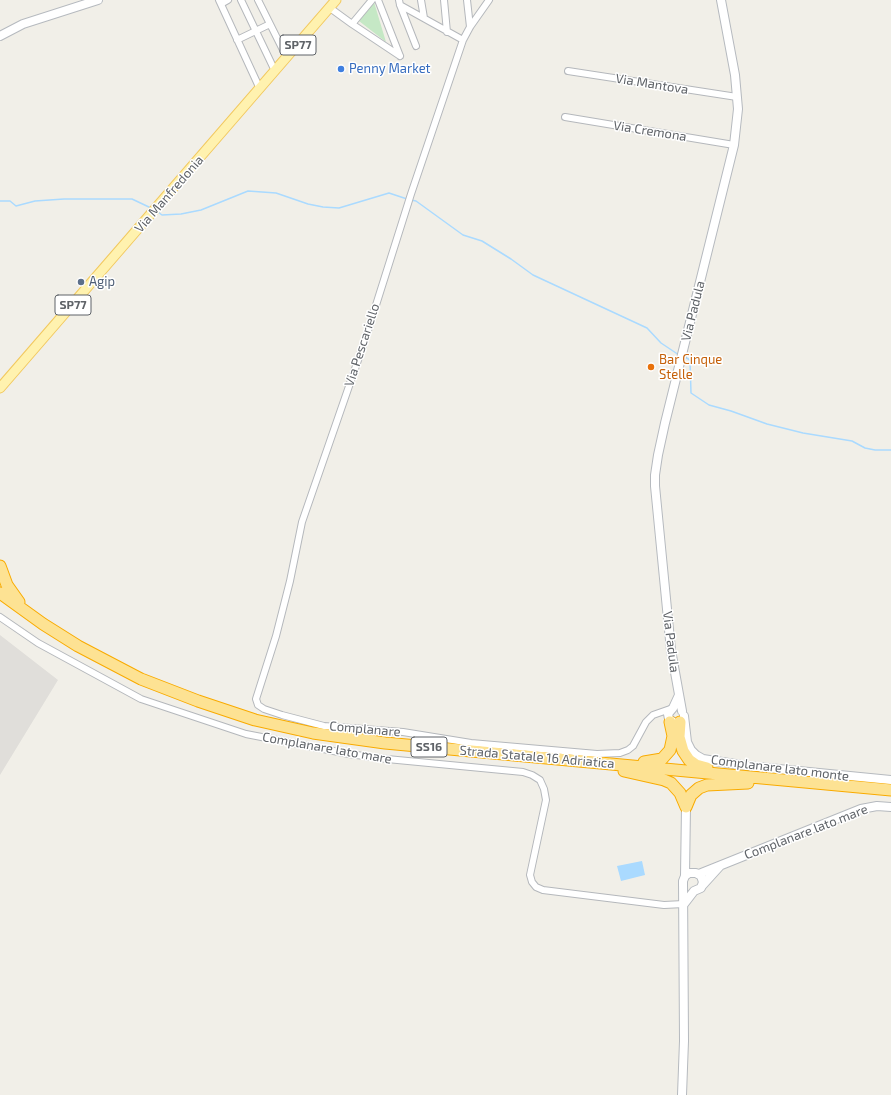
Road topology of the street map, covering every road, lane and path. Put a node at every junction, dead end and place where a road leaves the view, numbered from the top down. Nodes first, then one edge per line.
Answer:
1 (98, 0) edge
2 (228, 0) edge
3 (241, 0) edge
4 (258, 0) edge
5 (336, 0) edge
6 (372, 0) edge
7 (378, 0) edge
8 (422, 0) edge
9 (444, 0) edge
10 (467, 0) edge
11 (489, 0) edge
12 (721, 0) edge
13 (220, 2) edge
14 (399, 3) edge
15 (330, 8) junction
16 (424, 18) junction
17 (270, 24) junction
18 (352, 24) junction
19 (470, 27) junction
20 (256, 31) junction
21 (447, 32) junction
22 (0, 36) edge
23 (237, 40) junction
24 (463, 40) junction
25 (416, 46) dead end
26 (287, 58) junction
27 (275, 71) junction
28 (568, 72) dead end
29 (260, 89) junction
30 (737, 97) junction
31 (565, 117) dead end
32 (734, 145) junction
33 (0, 388) edge
34 (0, 566) edge
35 (0, 593) edge
36 (0, 601) edge
37 (0, 617) edge
38 (43, 624) junction
39 (679, 695) junction
40 (256, 699) joint
41 (673, 708) junction
42 (653, 715) junction
43 (678, 720) junction
44 (624, 768) junction
45 (748, 780) junction
46 (891, 780) edge
47 (891, 790) edge
48 (891, 796) edge
49 (686, 807) junction
50 (891, 807) edge
51 (722, 864) junction
52 (689, 876) junction
53 (698, 890) junction
54 (684, 904) junction
55 (682, 1095) edge

1 - 22 street
2 - 13 street
3 - 20 street
4 - 17 street
5 - 15 main road, Via Manfredonia / SP77
6 - 18 street
7 - 18 street
8 - 16 street
9 - 21 street
10 - 19 street
11 - 19 street, Via Pescariello
12 - 30 street, Via Padula
13 - 23 street
14 - 16 street
14 - 25 street
15 - 18 street
15 - 26 main road, Via Manfredonia / SP77
16 - 21 street
17 - 20 street
17 - 26 street
19 - 24 street, Via Pescariello
20 - 23 street
20 - 27 street
21 - 24 street
23 - 29 street
24 - 40 street, Via Pescariello
26 - 27 main road, Via Manfredonia / SP77
27 - 29 main road, Via Manfredonia / SP77
28 - 30 street, Via Mantova
29 - 33 main road, Via Manfredonia / SP77
30 - 32 street, Via Padula
31 - 32 street, Via Cremona
32 - 39 street, Via Padula
34 - 38 highway
35 - 38 highway, Strada Statale 16 Adriatica / SS16
36 - 44 highway, Strada Statale 16 Adriatica / SS16
37 - 54 street, Complanare lato mare
38 - 44 highway, Strada Statale 16 Adriatica / SS16
39 - 41 street
39 - 43 street, Via Padula
40 - 42 street, Complanare
41 - 42 street
41 - 43 street
41 - 43 street
42 - 43 street
43 - 44 highway
43 - 45 highway
43 - 46 street, Complanare lato monte
44 - 45 highway, Strada Statale 16 Adriatica / SS16
44 - 49 highway
45 - 47 highway, Strada Statale 16 Adriatica / SS16
45 - 48 highway, Strada Statale 16 Adriatica / SS16
45 - 49 highway
49 - 52 street
50 - 51 street, Complanare lato mare
51 - 52 street, Complanare lato mare
51 - 53 street, Complanare lato mare
52 - 53 street
52 - 53 street
52 - 54 street
53 - 54 street, Complanare lato mare
54 - 55 street

